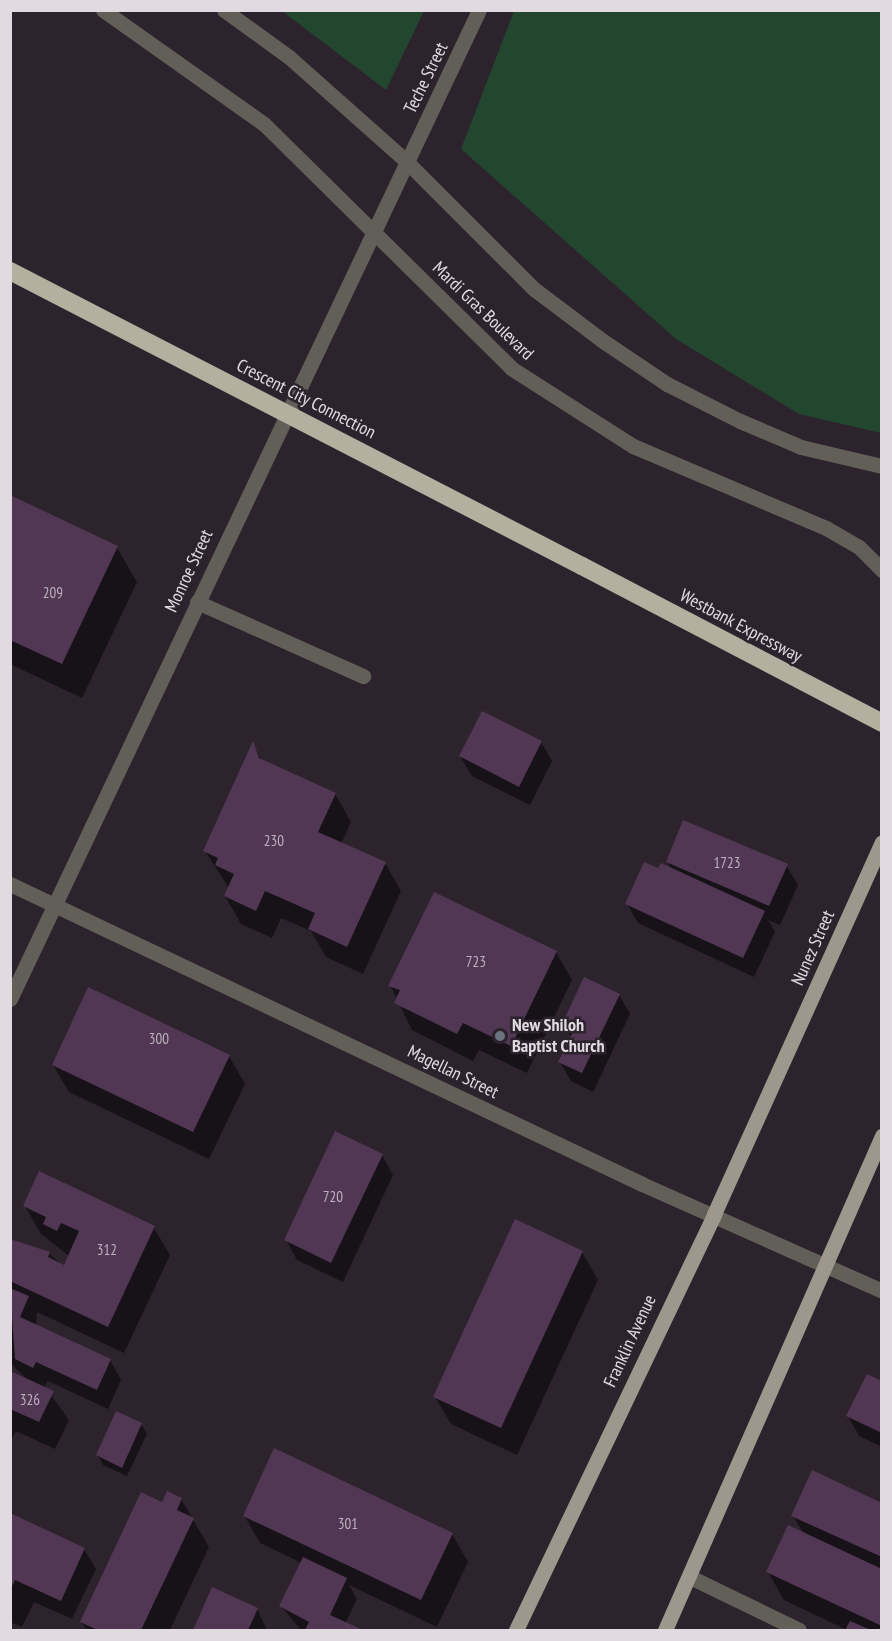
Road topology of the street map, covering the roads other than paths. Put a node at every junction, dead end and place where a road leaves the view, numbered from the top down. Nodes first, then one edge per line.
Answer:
1 (103, 10) edge
2 (224, 10) edge
3 (479, 10) edge
4 (406, 161) junction
5 (371, 231) junction
6 (10, 271) edge
7 (882, 466) edge
8 (582, 566) joint
9 (882, 570) edge
10 (197, 602) junction
11 (363, 676) dead end
12 (882, 723) edge
13 (882, 842) edge
14 (10, 884) edge
15 (54, 904) junction
16 (10, 999) edge
17 (780, 1069) joint
18 (882, 1136) edge
19 (714, 1214) junction
20 (828, 1267) junction
21 (882, 1291) edge
22 (690, 1577) junction
23 (516, 1630) edge
24 (665, 1630) edge
25 (799, 1630) edge

1 - 5 street, Mardi Gras Boulevard
2 - 4 street
3 - 4 street, Teche Street
4 - 5 street, Monroe Street
4 - 7 street
5 - 9 street, Mardi Gras Boulevard
5 - 10 street, Monroe Street
6 - 8 highway, Crescent City Connection, bridge
8 - 12 highway, Westbank Expressway
10 - 11 street
10 - 15 street, Monroe Street
13 - 17 main road, Nunez Street
14 - 15 street, Magellan Street
15 - 16 street, Monroe Street
15 - 19 street, Magellan Street
17 - 19 main road, Franklin Avenue
18 - 20 main road
19 - 20 street, Magellan Street
19 - 23 main road, Franklin Avenue
20 - 21 street, Magellan Street
20 - 22 main road
22 - 24 main road
22 - 25 street

